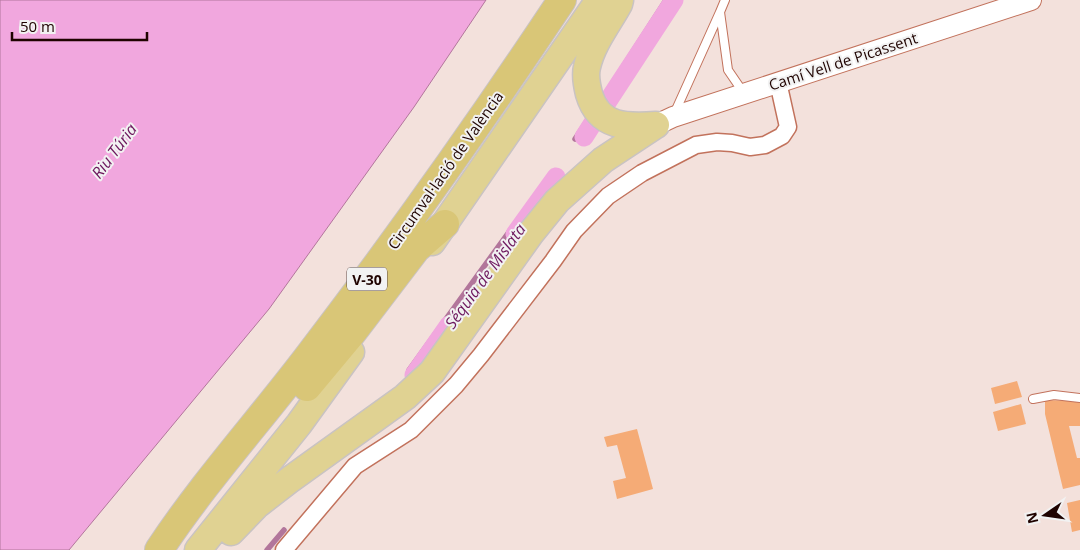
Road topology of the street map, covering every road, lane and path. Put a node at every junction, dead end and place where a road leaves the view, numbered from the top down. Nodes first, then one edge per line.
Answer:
1 (562, 0) edge
2 (599, 0) edge
3 (620, 0) edge
4 (725, 0) edge
5 (1031, 0) edge
6 (720, 12) junction
7 (778, 82) junction
8 (744, 94) junction
9 (664, 121) junction
10 (445, 224) junction
11 (1080, 398) edge
12 (1033, 399) dead end
13 (160, 550) edge
14 (198, 550) edge
15 (213, 550) edge
16 (284, 550) edge

1 - 13 highway, Circumval·lació de València / V-30
2 - 10 highway, Circumval·lació de València / V-30
3 - 9 highway
4 - 6 lane
5 - 7 street, Camí Vell de Picassent
6 - 8 lane
6 - 9 lane
7 - 8 street, Camí Vell de Picassent
7 - 16 street
8 - 9 street, Camí Vell de Picassent
9 - 15 highway
10 - 13 highway
10 - 14 highway, Circumval·lació de València / V-30
11 - 12 lane

